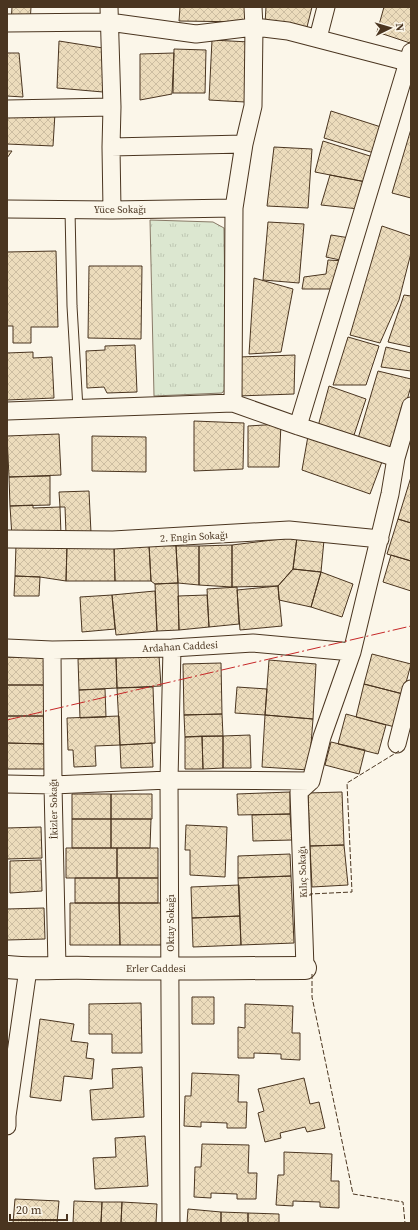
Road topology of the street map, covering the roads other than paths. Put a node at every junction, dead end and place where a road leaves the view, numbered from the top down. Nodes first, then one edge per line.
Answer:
1 (253, 7) edge
2 (326, 7) edge
3 (109, 15) edge
4 (7, 23) edge
5 (254, 27) junction
6 (318, 38) junction
7 (410, 59) edge
8 (112, 107) junction
9 (7, 109) edge
10 (244, 144) junction
11 (111, 147) junction
12 (234, 208) junction
13 (7, 209) edge
14 (70, 210) junction
15 (112, 210) junction
16 (232, 403) junction
17 (411, 406) edge
18 (78, 409) junction
19 (7, 412) edge
20 (298, 426) junction
21 (396, 458) junction
22 (380, 538) junction
23 (7, 540) edge
24 (7, 648) edge
25 (172, 648) junction
26 (52, 650) junction
27 (352, 652) junction
28 (411, 689) edge
29 (397, 744) dead end
30 (169, 780) junction
31 (311, 781) junction
32 (7, 784) edge
33 (53, 785) junction
34 (56, 967) junction
35 (17, 968) edge
36 (305, 968) joint
37 (170, 969) junction
38 (7, 1126) edge
39 (171, 1223) edge

1 - 5 street
2 - 6 street
3 - 4 street
3 - 5 street
3 - 8 street
5 - 6 street
5 - 10 street
6 - 7 street
7 - 20 street
8 - 9 street
8 - 11 street
10 - 11 street
10 - 12 street
11 - 15 street
12 - 15 street, Yüce Sokağı
12 - 16 street
13 - 14 street, Yüce Sokağı
14 - 15 street, Yüce Sokağı
14 - 18 lane
16 - 18 street
16 - 20 street
17 - 21 street
18 - 19 street
20 - 21 street
21 - 22 street
22 - 23 street, 2. Engin Sokağı
22 - 27 street
24 - 26 street, Ardahan Caddesi
25 - 26 street, Ardahan Caddesi
25 - 27 street, Ardahan Caddesi
25 - 30 street, Oktay Sokağı
26 - 33 street, İkizler Sokağı
27 - 31 street
28 - 29 street
30 - 31 street
30 - 33 street
30 - 37 street, Oktay Sokağı
31 - 36 street, Kılıç Sokağı
32 - 33 street
33 - 34 street, İkizler Sokağı
34 - 35 street, Erler Caddesi
34 - 37 street, Erler Caddesi
35 - 38 street
36 - 37 street, Erler Caddesi
37 - 39 street, Oktay Sokağı

